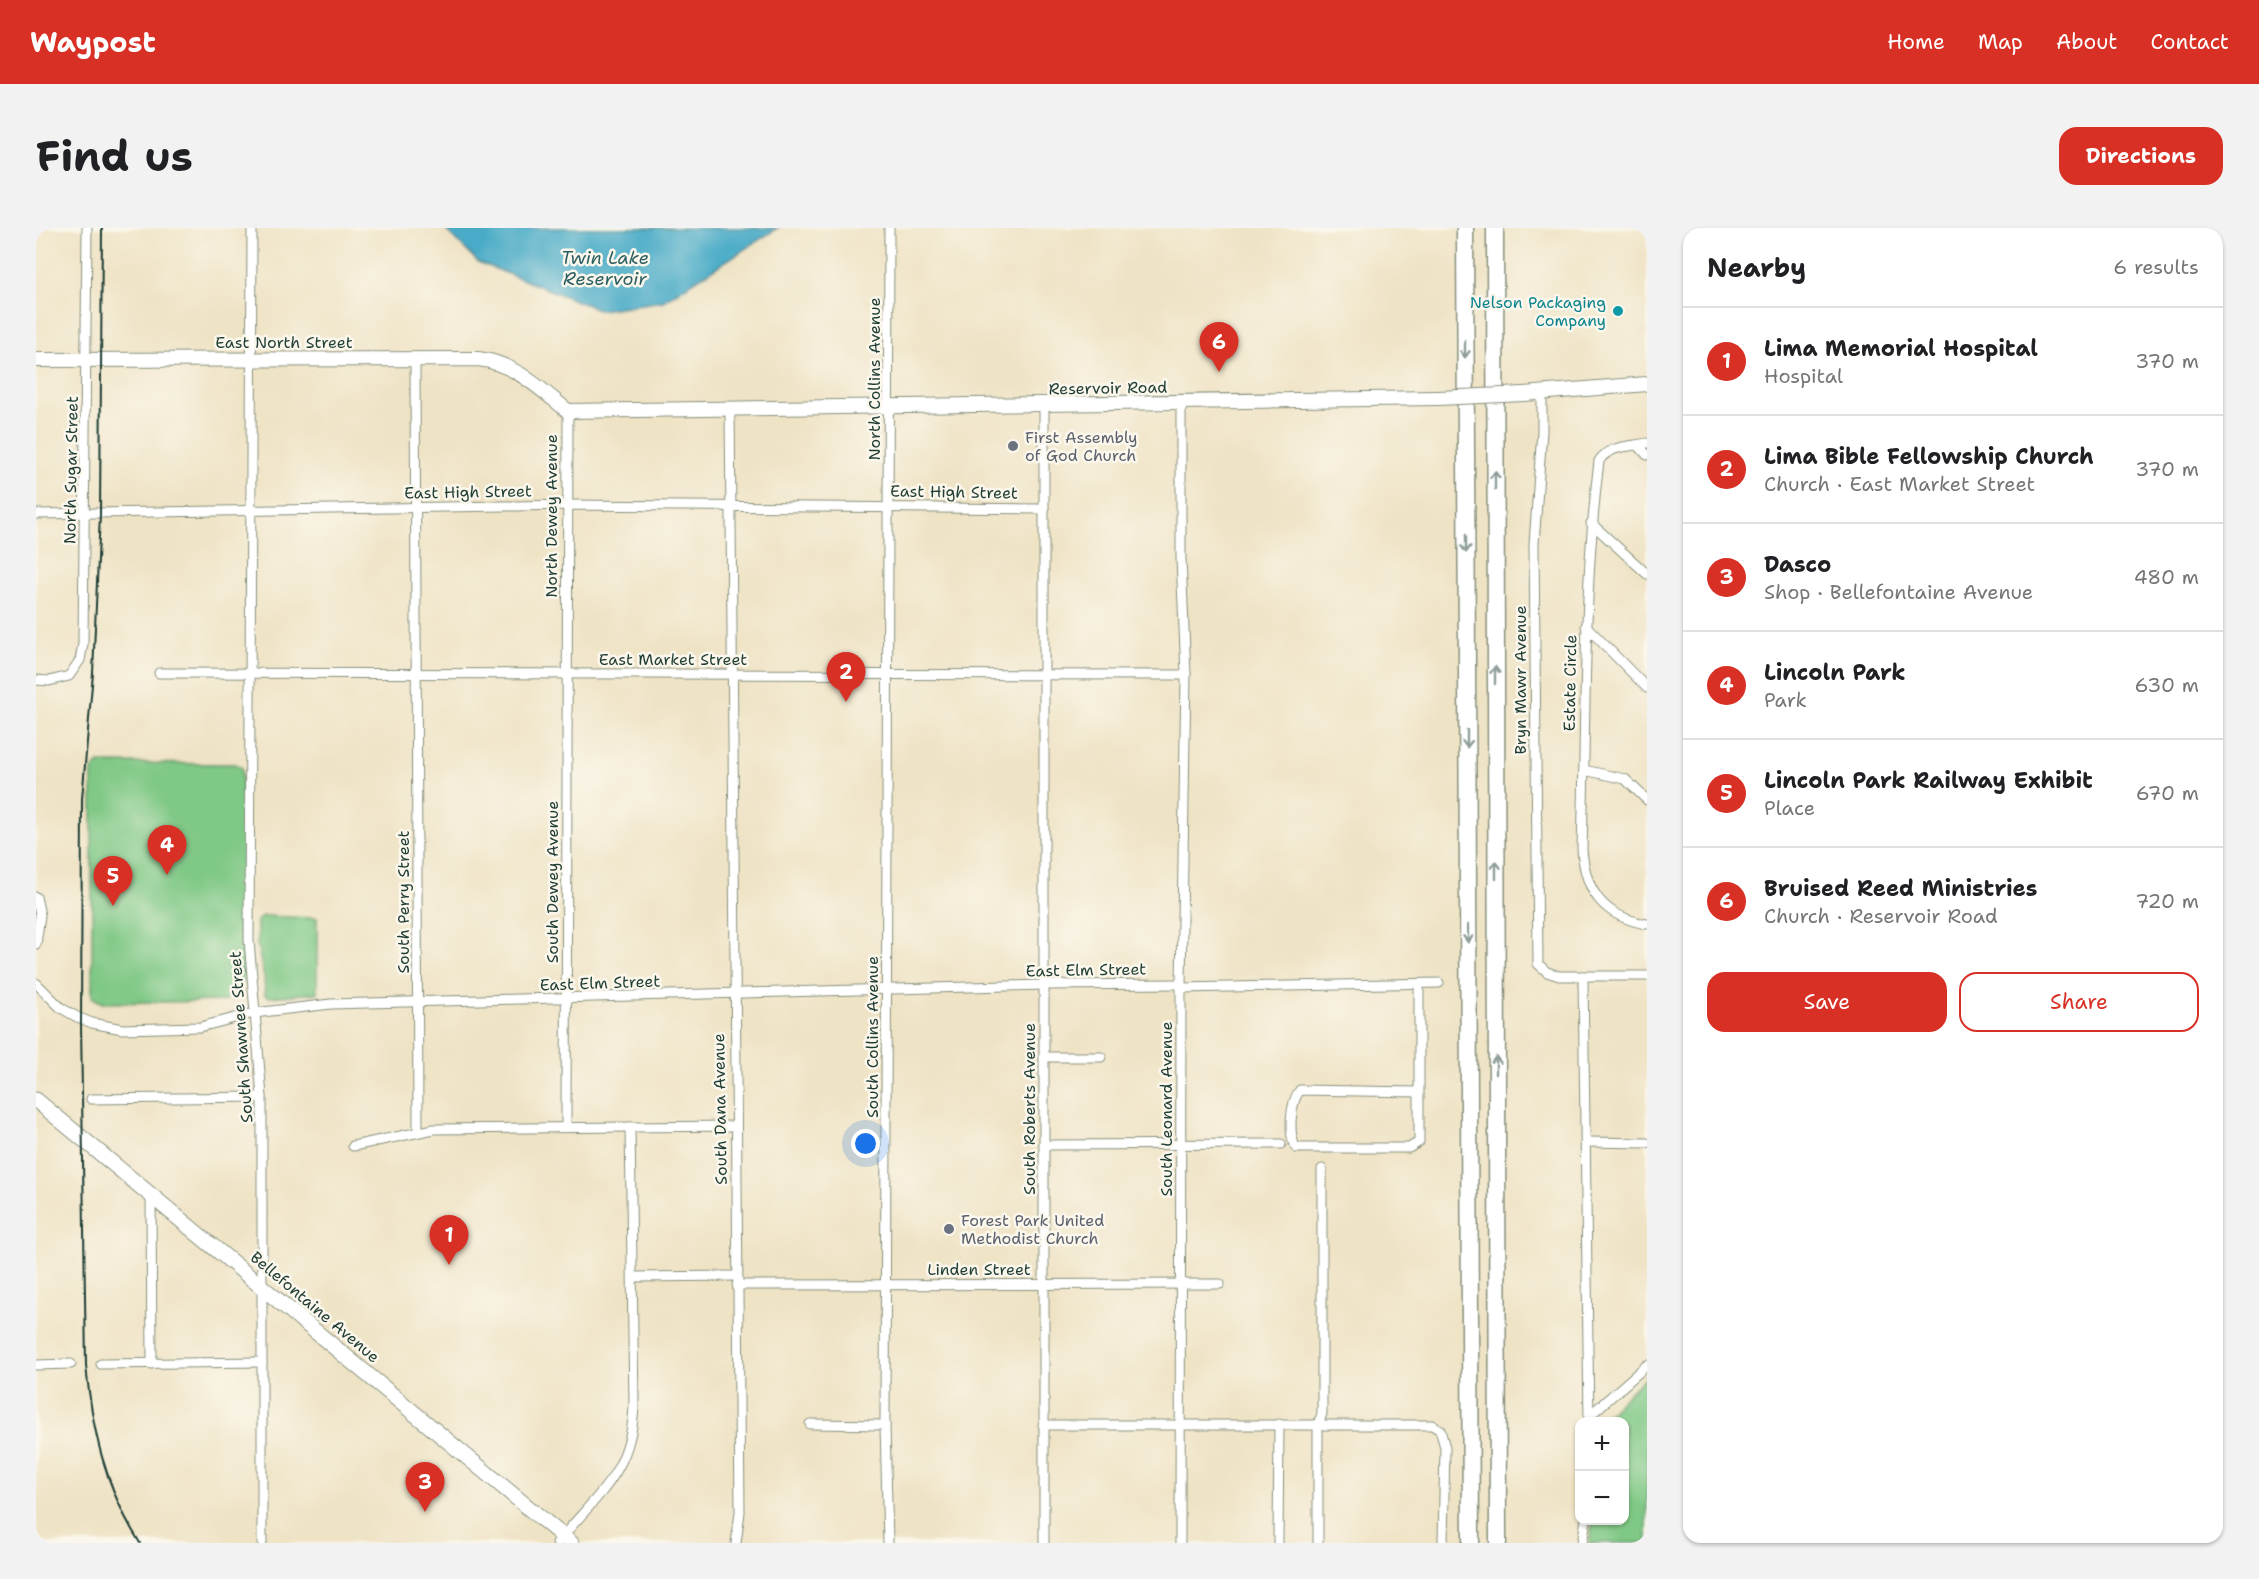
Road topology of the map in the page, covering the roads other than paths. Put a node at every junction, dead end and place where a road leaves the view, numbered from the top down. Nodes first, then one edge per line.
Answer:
1 (87, 228) edge
2 (252, 228) edge
3 (889, 228) edge
4 (1465, 228) edge
5 (1495, 228) edge
6 (251, 358) junction
7 (88, 359) junction
8 (36, 360) edge
9 (415, 360) junction
10 (526, 378) joint
11 (1647, 384) edge
12 (1542, 393) junction
13 (1181, 404) junction
14 (1044, 406) junction
15 (889, 407) junction
16 (730, 409) junction
17 (568, 411) junction
18 (1642, 444) edge
19 (1647, 455) edge
20 (568, 505) junction
21 (730, 506) junction
22 (889, 506) junction
23 (417, 507) junction
24 (1044, 509) junction
25 (251, 512) junction
26 (36, 514) edge
27 (86, 515) junction
28 (1591, 524) junction
29 (1647, 574) edge
30 (1586, 626) junction
31 (159, 673) dead end
32 (251, 673) junction
33 (417, 674) junction
34 (567, 674) junction
35 (732, 674) junction
36 (889, 675) junction
37 (1044, 675) junction
38 (1186, 675) junction
39 (36, 680) edge
40 (1647, 688) edge
41 (1584, 770) junction
42 (1647, 800) edge
43 (36, 897) edge
44 (1647, 924) edge
45 (36, 944) edge
46 (1583, 976) junction
47 (1647, 976) edge
48 (36, 983) edge
49 (1439, 983) dead end
50 (1419, 984) junction
51 (1044, 985) junction
52 (1181, 986) junction
53 (888, 990) junction
54 (734, 994) junction
55 (566, 1000) junction
56 (418, 1003) junction
57 (254, 1013) junction
58 (1044, 1057) junction
59 (1101, 1057) dead end
60 (1418, 1092) junction
61 (262, 1097) junction
62 (36, 1100) edge
63 (91, 1100) dead end
64 (1496, 1108) junction
65 (566, 1126) junction
66 (735, 1126) junction
67 (630, 1127) junction
68 (418, 1130) junction
69 (1587, 1142) junction
70 (1647, 1143) edge
71 (1181, 1144) junction
72 (1281, 1144) dead end
73 (1044, 1145) junction
74 (353, 1146) dead end
75 (1322, 1169) dead end
76 (151, 1195) junction
77 (633, 1277) junction
78 (737, 1280) junction
79 (886, 1284) junction
80 (1044, 1284) junction
81 (1181, 1284) junction
82 (1220, 1284) dead end
83 (261, 1286) junction
84 (262, 1362) junction
85 (71, 1364) dead end
86 (101, 1364) dead end
87 (152, 1364) junction
88 (36, 1365) edge
89 (1647, 1365) edge
90 (1470, 1376) junction
91 (1589, 1417) edge
92 (1591, 1417) edge
93 (810, 1424) dead end
94 (1279, 1424) junction
95 (1318, 1424) junction
96 (885, 1425) junction
97 (1043, 1425) junction
98 (1182, 1425) junction
99 (1585, 1525) edge
100 (564, 1541) edge
101 (262, 1543) edge
102 (736, 1543) edge
103 (888, 1543) edge
104 (1044, 1543) edge
105 (1180, 1543) edge
106 (1278, 1543) edge
107 (1318, 1543) edge
108 (1443, 1543) edge
109 (1464, 1543) edge
110 (1471, 1543) edge
111 (1498, 1543) edge
112 (1509, 1543) edge
113 (1582, 1543) edge

1 - 7 street, North Sugar Street
2 - 6 street, South Shawnee Street
3 - 15 street, North Collins Avenue
4 -> 90 highway
64 -> 5 highway
6 - 7 street, East North Street
6 - 9 street, East North Street
6 - 25 street, South Shawnee Street
7 - 8 street, East North Street
7 - 27 street, North Sugar Street
9 - 10 street, East North Street
9 - 23 street, South Perry Street
10 - 17 street, North Dewey Avenue
11 - 12 street, Reservoir Road
12 - 13 street, Reservoir Road, bridge
12 - 46 street, Bryn Mawr Avenue
13 - 14 street, Reservoir Road
13 - 38 street, South Leonard Avenue
14 - 15 street, Reservoir Road
14 - 24 street, South Roberts Avenue
15 - 16 street, Reservoir Road
15 - 22 street, North Collins Avenue
16 - 17 street, Reservoir Road
16 - 21 street, South Dana Avenue
17 - 20 street, North Dewey Avenue
18 - 19 street
18 - 28 street, Estate Circle
20 - 21 street, East High Street
20 - 23 street, East High Street
20 - 34 street, North Dewey Avenue
21 - 22 street, East High Street
21 - 35 street, South Dana Avenue
22 - 24 street, East High Street
22 - 36 street, North Collins Avenue
23 - 25 street, East High Street
23 - 33 street, South Perry Street
24 - 37 street, South Roberts Avenue
25 - 27 street, East High Street
25 - 32 street, South Shawnee Street
26 - 27 street, East High Street
27 - 39 street, North Sugar Street
28 - 29 street
28 - 30 street, Estate Circle
30 - 40 street
30 - 41 street, Estate Circle
31 - 32 street, East Market Street
32 - 33 street, East Market Street
32 - 57 street, South Shawnee Street
33 - 34 street, East Market Street
33 - 56 street, South Perry Street
34 - 35 street, East Market Street
34 - 55 street, South Dewey Avenue
35 - 36 street, East Market Street
35 - 54 street, South Dana Avenue
36 - 37 street, East Market Street
36 - 53 street, South Collins Avenue
37 - 38 street, East Market Street
37 - 51 street, South Roberts Avenue
38 - 52 street, South Leonard Avenue
41 - 42 street
41 - 44 street, Estate Circle
43 - 45 street
46 - 47 street
46 - 69 street
48 - 57 street, East Elm Street
49 - 50 street, East Elm Street
50 - 52 street, East Elm Street
50 - 60 street
51 - 52 street, East Elm Street
51 - 53 street, East Elm Street
51 - 58 street, South Roberts Avenue
52 - 71 street, South Leonard Avenue
53 - 54 street, East Elm Street
53 - 79 street, South Collins Avenue
54 - 55 street, East Elm Street
54 - 66 street, South Dana Avenue
55 - 56 street, East Elm Street
55 - 65 street, South Dewey Avenue
56 - 57 street, East Elm Street
56 - 68 street, South Perry Street
57 - 61 street, South Shawnee Street
58 - 59 street
58 - 73 street, South Roberts Avenue
60 - 60 street
61 - 63 street
61 - 83 street, South Shawnee Street
62 - 76 main road, Bellefontaine Avenue
64 - 111 highway
64 - 112 highway
65 - 67 street
65 - 68 street
66 - 67 street
66 - 78 street, South Dana Avenue
67 - 77 street
68 - 74 street
69 - 70 street
69 - 91 street
71 - 72 street
71 - 73 street
71 - 81 street, South Leonard Avenue
73 - 80 street, South Roberts Avenue
75 - 95 street
76 - 83 main road, Bellefontaine Avenue
76 - 87 street
77 - 78 street, Linden Street
77 - 100 street
78 - 79 street, Linden Street
78 - 102 street, South Dana Avenue
79 - 80 street, Linden Street
79 - 96 street, South Collins Avenue
80 - 81 street, Linden Street
80 - 97 street, South Roberts Avenue
81 - 82 street, Linden Street
81 - 98 street, South Leonard Avenue
83 - 84 street, South Shawnee Street
83 - 100 main road, Bellefontaine Avenue
84 - 87 street
84 - 101 street, South Shawnee Street
85 - 88 street
86 - 87 street
89 - 92 street
90 - 109 highway
90 - 110 highway
93 - 96 street
94 - 95 street
94 - 98 street
94 - 106 street
95 - 107 street
95 - 108 street
96 - 103 street, South Collins Avenue
97 - 98 street
97 - 104 street, South Roberts Avenue
98 - 105 street, South Leonard Avenue
99 - 113 street

